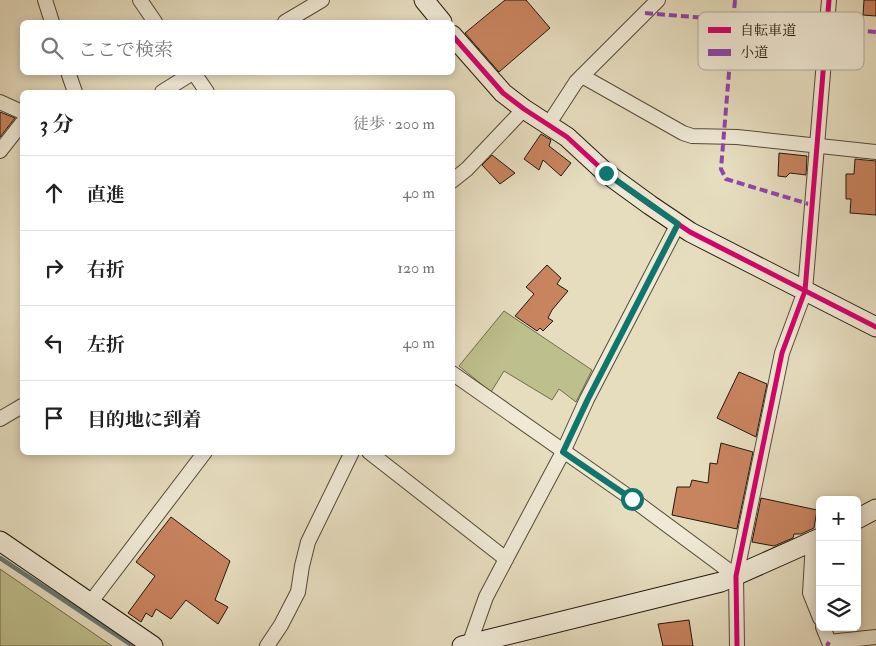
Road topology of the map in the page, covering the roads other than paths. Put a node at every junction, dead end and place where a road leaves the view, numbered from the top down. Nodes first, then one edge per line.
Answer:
1 (45, 0) edge
2 (140, 0) edge
3 (322, 0) edge
4 (424, 0) edge
5 (658, 0) edge
6 (51, 20) edge
7 (154, 20) edge
8 (288, 20) edge
9 (440, 20) edge
10 (455, 38) edge
11 (823, 70) edge
12 (69, 75) edge
13 (189, 75) edge
14 (194, 75) edge
15 (582, 76) junction
16 (74, 90) edge
17 (165, 90) edge
18 (205, 90) edge
19 (0, 102) edge
20 (524, 110) junction
21 (20, 111) edge
22 (548, 125) junction
23 (20, 126) edge
24 (816, 147) junction
25 (0, 151) edge
26 (876, 152) edge
27 (455, 179) edge
28 (678, 224) junction
29 (805, 291) junction
30 (876, 327) edge
31 (455, 375) edge
32 (20, 407) edge
33 (0, 419) edge
34 (563, 452) junction
35 (203, 455) edge
36 (351, 455) edge
37 (374, 455) edge
38 (876, 509) edge
39 (861, 517) edge
40 (816, 540) edge
41 (0, 541) edge
42 (506, 559) junction
43 (736, 576) junction
44 (90, 602) junction
45 (816, 608) edge
46 (825, 631) edge
47 (876, 638) edge
48 (466, 645) edge
49 (153, 646) edge
50 (267, 646) edge
51 (738, 646) edge

1 - 6 street
2 - 7 street
3 - 8 street
4 - 9 street
5 - 15 street
10 - 20 street
11 - 24 street
12 - 16 street
13 - 17 street
14 - 18 street
15 - 22 street
15 - 24 street
19 - 21 street
20 - 22 street
20 - 27 street
22 - 28 street
23 - 25 street
24 - 26 street
24 - 29 street
28 - 29 street
28 - 34 street
29 - 30 street
29 - 43 street
31 - 34 street
32 - 33 street
34 - 42 street
34 - 43 street
35 - 44 street
36 - 50 street
37 - 42 street
38 - 39 street
40 - 43 street
40 - 45 street
41 - 44 street
42 - 48 street
43 - 48 street
43 - 51 street
44 - 49 street
46 - 47 street

